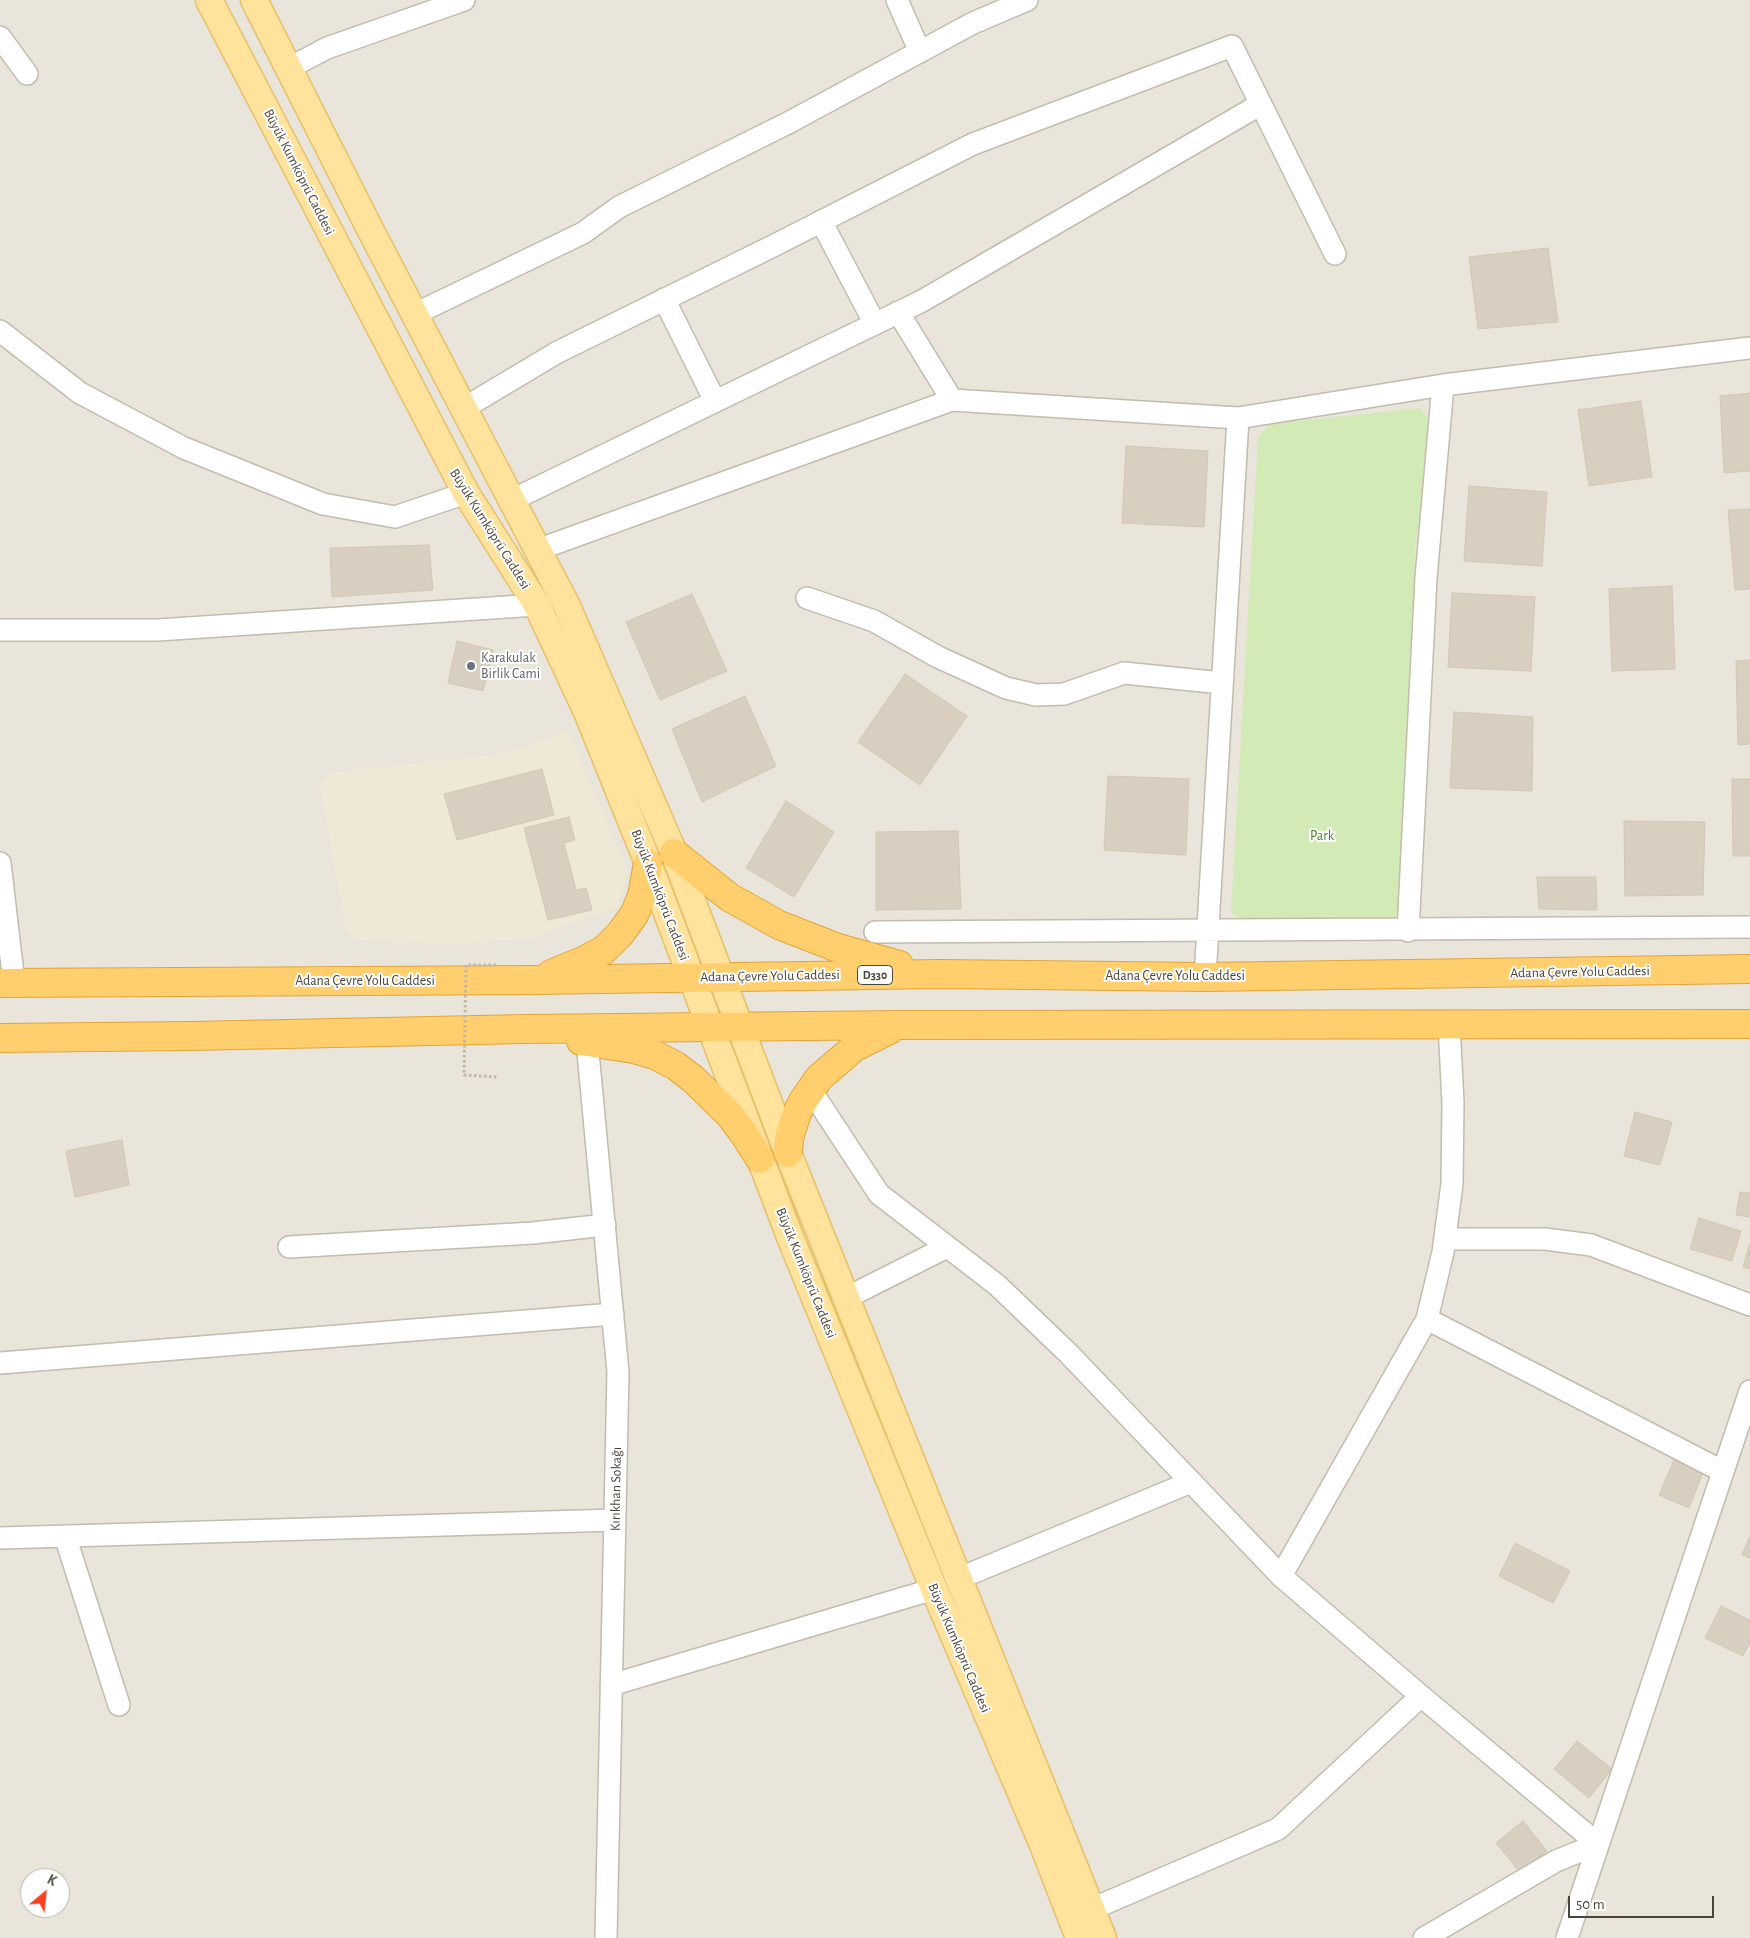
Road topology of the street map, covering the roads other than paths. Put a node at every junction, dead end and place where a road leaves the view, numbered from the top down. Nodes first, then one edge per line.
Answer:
1 (209, 0) edge
2 (254, 0) edge
3 (464, 0) edge
4 (897, 0) edge
5 (1026, 0) edge
6 (0, 37) edge
7 (920, 52) junction
8 (289, 68) junction
9 (27, 74) dead end
10 (1260, 104) junction
11 (821, 222) junction
12 (1335, 254) dead end
13 (664, 299) junction
14 (898, 312) junction
15 (415, 314) junction
16 (875, 324) junction
17 (0, 331) edge
18 (1750, 348) edge
19 (1443, 385) junction
20 (952, 400) junction
21 (715, 401) junction
22 (464, 408) junction
23 (1238, 418) junction
24 (466, 493) junction
25 (512, 500) junction
26 (537, 550) junction
27 (807, 598) dead end
28 (537, 604) junction
29 (0, 630) edge
30 (1222, 683) junction
31 (674, 853) junction
32 (0, 863) edge
33 (648, 863) junction
34 (1750, 927) edge
35 (1408, 930) junction
36 (875, 932) dead end
37 (1208, 932) junction
38 (1750, 969) edge
39 (940, 974) junction
40 (721, 977) junction
41 (1205, 977) junction
42 (691, 978) junction
43 (536, 980) junction
44 (7, 983) edge
45 (1450, 1024) junction
46 (1750, 1024) edge
47 (901, 1025) junction
48 (710, 1027) junction
49 (740, 1027) junction
50 (526, 1029) junction
51 (0, 1038) edge
52 (587, 1042) junction
53 (810, 1089) junction
54 (788, 1153) junction
55 (760, 1159) junction
56 (605, 1224) junction
57 (1445, 1239) junction
58 (946, 1246) junction
59 (289, 1247) dead end
60 (846, 1298) junction
61 (1750, 1306) edge
62 (613, 1314) junction
63 (1427, 1319) junction
64 (0, 1363) edge
65 (1750, 1391) edge
66 (1722, 1471) junction
67 (1191, 1482) junction
68 (615, 1520) junction
69 (65, 1536) junction
70 (0, 1538) edge
71 (1281, 1576) junction
72 (960, 1578) junction
73 (934, 1589) junction
74 (611, 1685) junction
75 (1421, 1696) junction
76 (119, 1705) dead end
77 (1598, 1844) junction
78 (1092, 1909) junction
79 (606, 1938) edge
80 (1079, 1938) edge
81 (1103, 1938) edge
82 (1424, 1938) edge
83 (1567, 1938) edge

1 - 24 main road, Büyük Kumköprü Caddesi
2 - 8 main road, Büyük Kumköprü Caddesi
3 - 8 street
4 - 7 street
5 - 7 street
6 - 9 street
7 - 15 street
8 - 15 main road, Büyük Kumköprü Caddesi
10 - 11 street
10 - 12 street
10 - 14 street
11 - 13 street
11 - 16 street
13 - 21 street
13 - 22 street
14 - 16 street
14 - 20 street
15 - 22 main road, Büyük Kumköprü Caddesi
16 - 21 street
17 - 24 street
18 - 19 street
19 - 23 street
19 - 35 street
20 - 23 street
20 - 26 street
21 - 25 street
22 - 25 main road, Büyük Kumköprü Caddesi
23 - 30 street
24 - 28 main road, Büyük Kumköprü Caddesi
25 - 26 main road, Büyük Kumköprü Caddesi
26 - 31 main road, Büyük Kumköprü Caddesi
27 - 30 street
28 - 29 street
28 - 33 main road, Büyük Kumköprü Caddesi
30 - 37 street
31 - 39 highway
31 - 40 main road, Büyük Kumköprü Caddesi
32 - 44 street
33 - 42 main road, Büyük Kumköprü Caddesi
33 - 43 highway
34 - 35 street
35 - 37 street
36 - 37 street
37 - 41 street
38 - 41 highway, Adana Çevre Yolu Caddesi / D330
39 - 40 highway, Adana Çevre Yolu Caddesi / D330
39 - 41 highway, Adana Çevre Yolu Caddesi / D330
40 - 42 highway, Adana Çevre Yolu Caddesi / D330
40 - 49 main road, Büyük Kumköprü Caddesi
42 - 43 highway, Adana Çevre Yolu Caddesi / D330
42 - 48 main road, Büyük Kumköprü Caddesi
43 - 44 highway, Adana Çevre Yolu Caddesi / D330
45 - 46 highway
45 - 47 highway
45 - 57 street
47 - 49 highway
47 - 53 highway
48 - 49 highway
48 - 50 highway
48 - 55 main road, Büyük Kumköprü Caddesi
49 - 54 main road, Büyük Kumköprü Caddesi
50 - 51 highway
50 - 52 highway
52 - 55 highway
52 - 56 street, Kırıkhan Sokağı
53 - 54 highway
53 - 58 street
54 - 60 main road, Büyük Kumköprü Caddesi
55 - 73 main road, Büyük Kumköprü Caddesi
56 - 59 street
56 - 62 street, Kırıkhan Sokağı
57 - 61 street
57 - 63 street
58 - 60 street
58 - 67 street
60 - 72 main road, Büyük Kumköprü Caddesi
62 - 64 street
62 - 68 street, Kırıkhan Sokağı
63 - 66 street
63 - 71 street
65 - 66 street
66 - 77 street
67 - 71 street
67 - 72 street
68 - 69 street
68 - 74 street, Kırıkhan Sokağı
69 - 70 street
69 - 76 street
71 - 75 street
72 - 78 main road, Büyük Kumköprü Caddesi
73 - 74 street
73 - 80 main road, Büyük Kumköprü Caddesi
74 - 79 street, Kırıkhan Sokağı
75 - 77 street
75 - 78 street
77 - 82 street
77 - 83 street
78 - 81 main road, Büyük Kumköprü Caddesi

